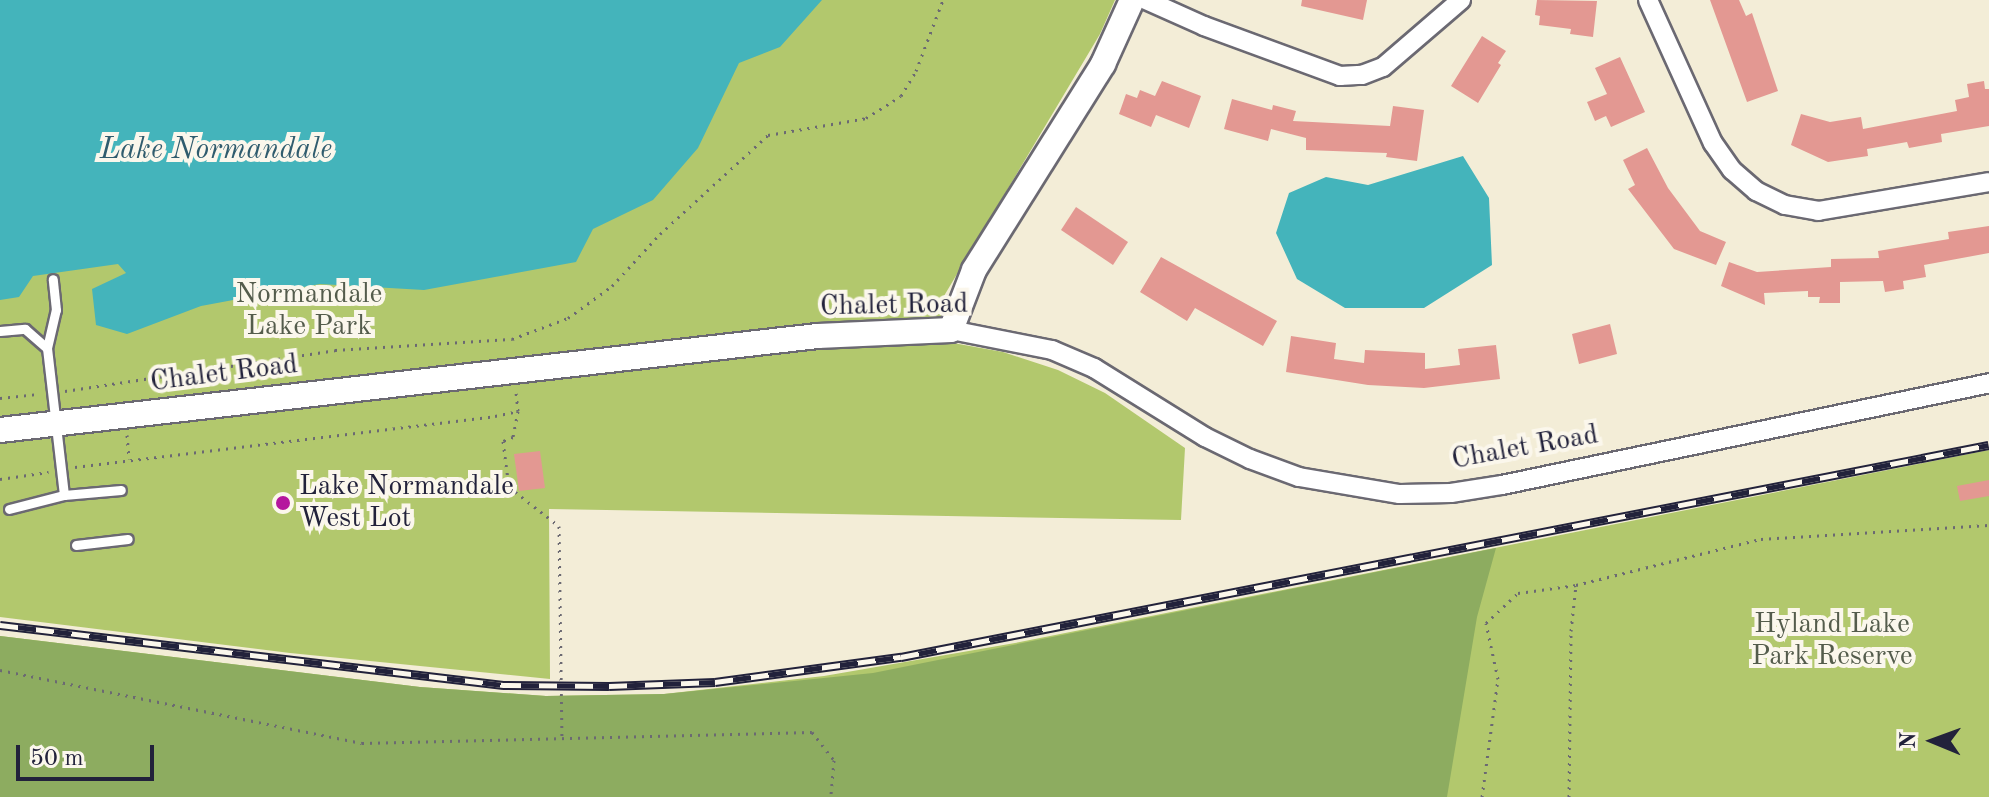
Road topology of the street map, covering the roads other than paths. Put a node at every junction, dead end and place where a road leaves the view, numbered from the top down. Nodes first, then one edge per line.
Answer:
1 (1132, 0) edge
2 (1146, 0) edge
3 (1461, 0) edge
4 (1648, 0) edge
5 (1989, 182) edge
6 (53, 279) dead end
7 (951, 330) junction
8 (0, 331) edge
9 (47, 348) junction
10 (1989, 383) edge
11 (53, 424) junction
12 (0, 430) edge
13 (121, 490) dead end
14 (64, 495) junction
15 (9, 509) dead end
16 (128, 539) dead end
17 (76, 545) dead end

1 - 7 street
2 - 3 street
4 - 5 street
6 - 9 lane
7 - 10 street, Chalet Road
7 - 11 street, Chalet Road
8 - 9 lane
9 - 11 lane
11 - 12 street, Chalet Road
11 - 14 lane
13 - 14 lane
14 - 15 lane
16 - 17 lane

